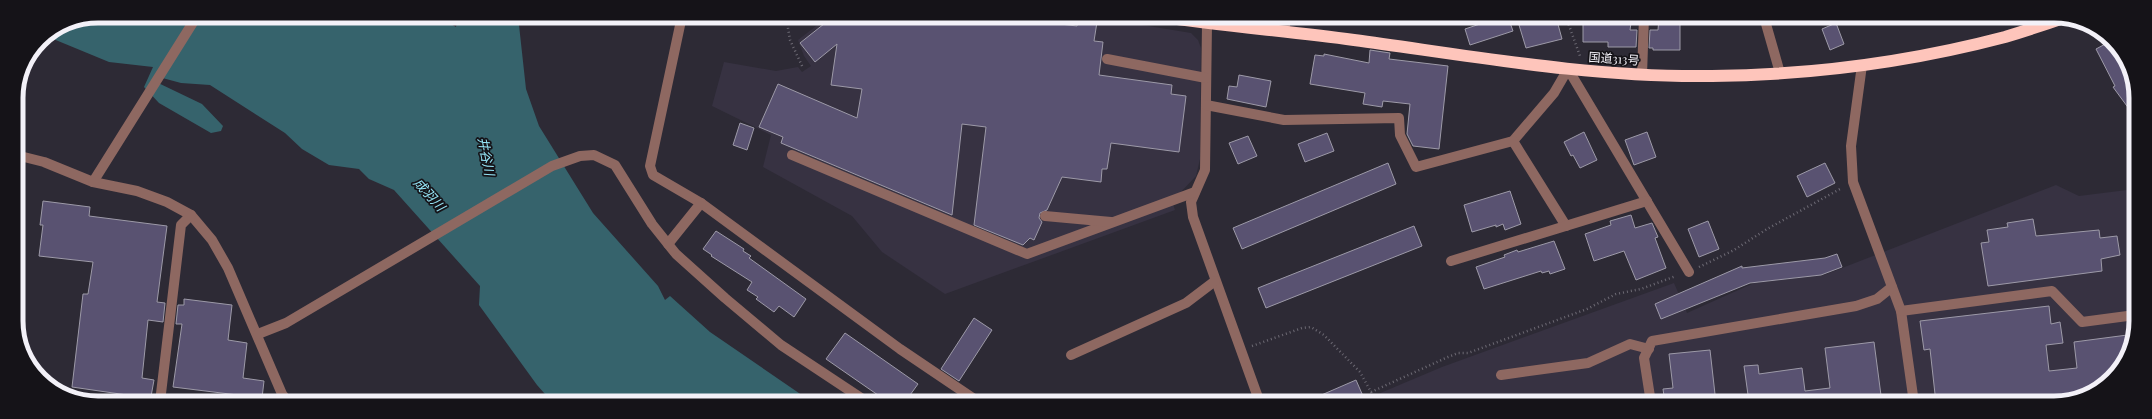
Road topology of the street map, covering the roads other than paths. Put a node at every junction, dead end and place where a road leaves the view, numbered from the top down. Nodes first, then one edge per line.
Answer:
1 (192, 23) edge
2 (681, 23) edge
3 (1201, 23) edge
4 (1285, 23) edge
5 (1644, 23) edge
6 (1766, 23) edge
7 (2044, 23) edge
8 (1207, 24) junction
9 (1284, 30) junction
10 (1107, 59) dead end
11 (1862, 65) junction
12 (1568, 69) junction
13 (1780, 73) junction
14 (1642, 75) junction
15 (1206, 78) junction
16 (1206, 105) junction
17 (1513, 141) junction
18 (792, 154) dead end
19 (23, 157) edge
20 (93, 182) junction
21 (1195, 192) junction
22 (1647, 201) junction
23 (701, 203) junction
24 (191, 215) junction
25 (1045, 216) dead end
26 (1115, 222) junction
27 (1566, 226) junction
28 (668, 244) junction
29 (1451, 261) dead end
30 (1689, 272) road end
31 (1215, 281) junction
32 (1892, 287) junction
33 (1901, 312) junction
34 (2129, 316) edge
35 (263, 332) junction
36 (1648, 349) junction
37 (1071, 355) dead end
38 (1501, 374) dead end
39 (161, 396) edge
40 (284, 396) edge
41 (858, 396) edge
42 (971, 396) edge
43 (1257, 396) edge
44 (1650, 396) edge
45 (1913, 396) edge

1 - 20 street
2 - 23 street
3 - 8 highway, 国道313号
4 - 9 street
5 - 14 street
6 - 13 street
7 - 11 highway, 国道313号
8 - 9 highway, 国道313号
8 - 15 street
9 - 12 highway, 国道313号
10 - 15 street
11 - 13 highway, 国道313号
11 - 32 street
12 - 14 highway, 国道313号
12 - 17 street
12 - 22 street
13 - 14 highway, 国道313号
15 - 16 street
16 - 17 street
16 - 21 street
17 - 27 street
18 - 26 street
19 - 20 street
20 - 24 street
21 - 26 street
21 - 31 street
22 - 27 street
22 - 30 street
23 - 28 street
23 - 42 street
24 - 35 street
24 - 39 street
25 - 26 street
27 - 29 street
28 - 35 street
28 - 41 street
31 - 37 street
31 - 43 street
32 - 33 street
32 - 36 street
33 - 34 street
33 - 45 street
35 - 40 street
36 - 38 street
36 - 44 street

